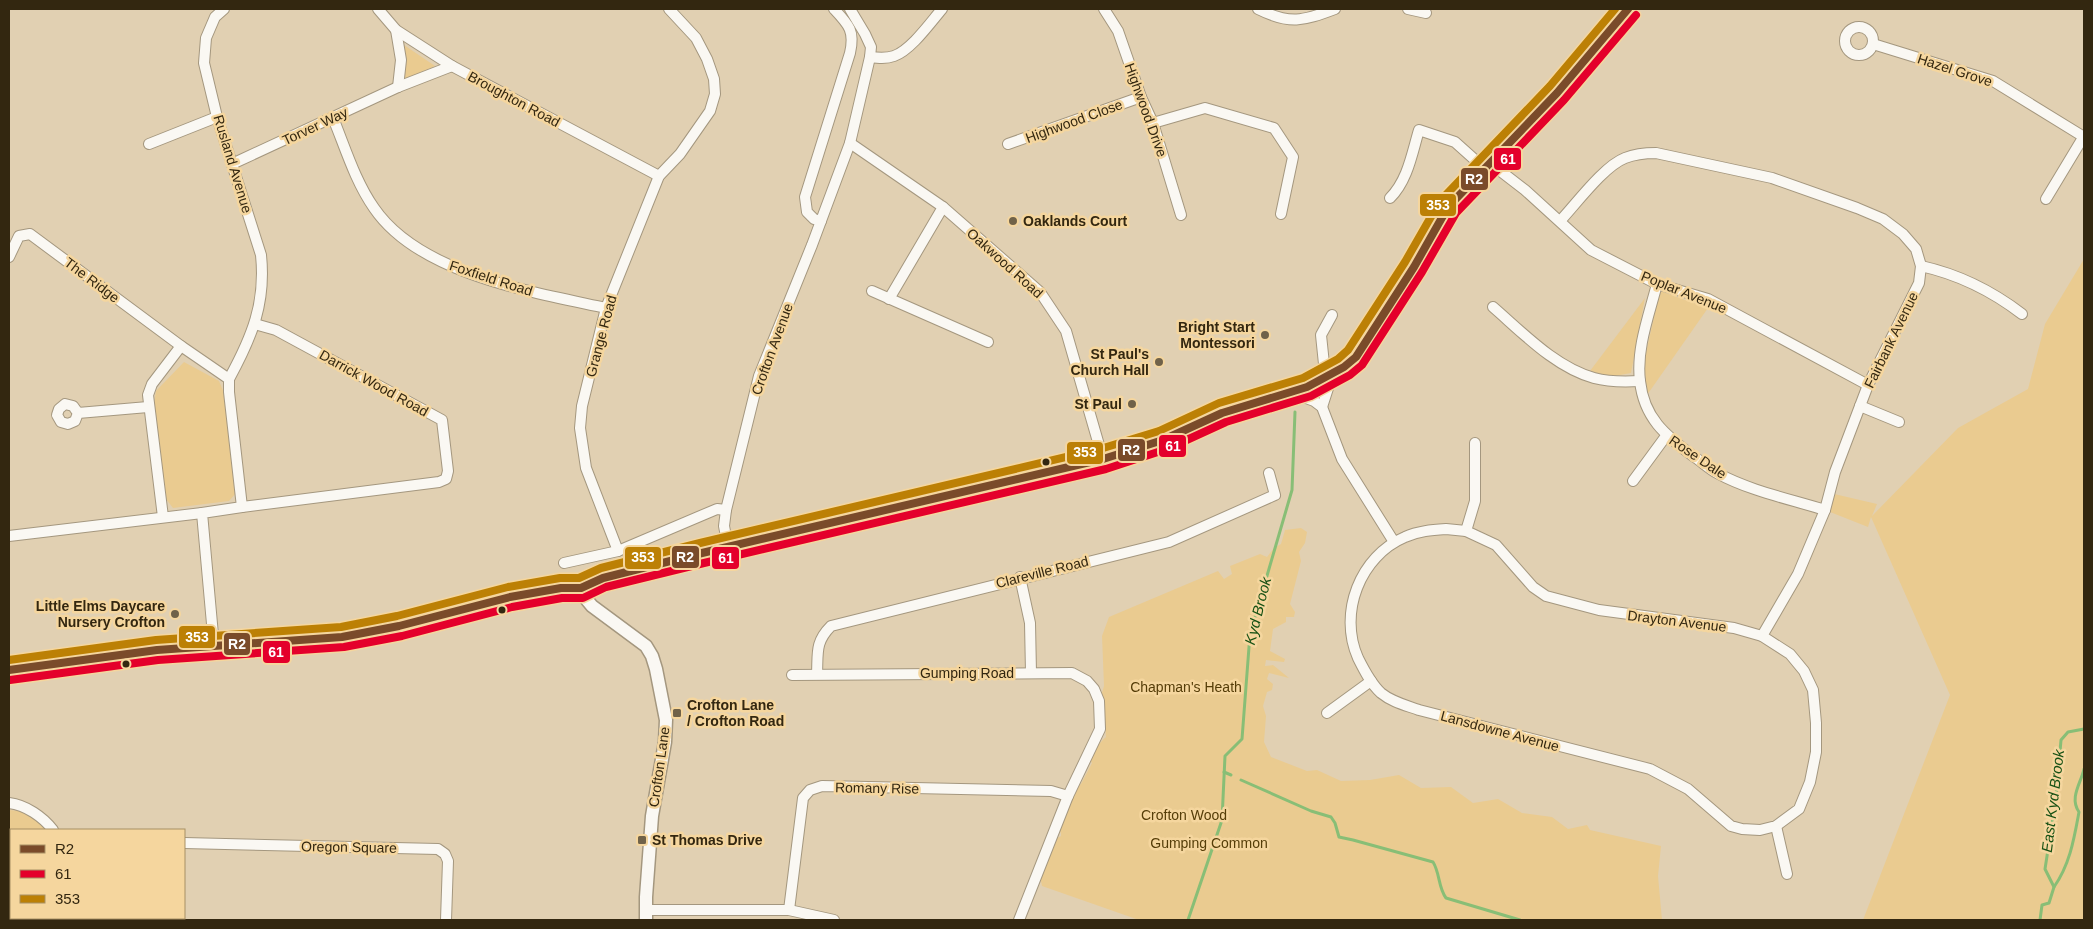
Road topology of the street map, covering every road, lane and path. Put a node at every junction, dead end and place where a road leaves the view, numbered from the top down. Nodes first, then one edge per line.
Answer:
1 (224, 9) edge
2 (378, 9) edge
3 (669, 9) edge
4 (834, 9) edge
5 (850, 9) edge
6 (942, 9) edge
7 (1106, 9) edge
8 (1258, 9) edge
9 (1335, 9) edge
10 (1408, 9) edge
11 (1628, 9) edge
12 (1276, 13) edge
13 (1426, 13) dead end
14 (396, 30) junction
15 (1873, 44) dead end
16 (870, 57) junction
17 (452, 66) junction
18 (398, 87) junction
19 (1140, 97) junction
20 (217, 117) junction
21 (333, 118) junction
22 (1153, 123) junction
23 (2084, 137) edge
24 (850, 143) junction
25 (149, 144) dead end
26 (1008, 144) dead end
27 (232, 164) junction
28 (1487, 165) junction
29 (659, 176) junction
30 (1390, 198) dead end
31 (2046, 199) dead end
32 (943, 208) junction
33 (1280, 214) dead end
34 (1181, 215) dead end
35 (821, 221) junction
36 (1560, 221) junction
37 (9, 257) edge
38 (1921, 266) junction
39 (1657, 284) junction
40 (872, 291) dead end
41 (889, 299) junction
42 (1493, 307) dead end
43 (606, 308) junction
44 (1332, 314) dead end
45 (2022, 314) dead end
46 (256, 324) junction
47 (988, 342) dead end
48 (181, 346) junction
49 (1329, 376) junction
50 (229, 379) junction
51 (1640, 382) junction
52 (1868, 385) junction
53 (1290, 392) junction
54 (1860, 406) junction
55 (148, 407) junction
56 (1322, 407) junction
57 (78, 413) dead end
58 (1899, 422) dead end
59 (1666, 436) junction
60 (1475, 443) dead end
61 (1103, 459) junction
62 (1269, 473) dead end
63 (1633, 480) dead end
64 (242, 507) junction
65 (726, 510) junction
66 (1825, 510) junction
67 (202, 513) junction
68 (163, 517) junction
69 (1466, 531) junction
70 (9, 536) edge
71 (1394, 542) junction
72 (728, 547) junction
73 (618, 551) junction
74 (564, 563) dead end
75 (1020, 578) junction
76 (580, 588) junction
77 (1762, 636) junction
78 (214, 646) junction
79 (9, 670) edge
80 (1031, 673) junction
81 (817, 674) junction
82 (792, 675) dead end
83 (1371, 681) junction
84 (1327, 713) dead end
85 (1068, 796) junction
86 (9, 803) edge
87 (1776, 826) junction
88 (52, 829) edge
89 (185, 843) edge
90 (1787, 874) dead end
91 (731, 909) junction
92 (789, 910) junction
93 (646, 915) edge
94 (446, 920) edge
95 (732, 920) edge
96 (834, 920) edge
97 (1019, 920) edge

1 - 20 street, Rusland Avenue
2 - 14 street, Broughton Road
3 - 29 street, Grange Road
4 - 35 street
5 - 16 street, Crofton Avenue
6 - 16 street
7 - 19 street, Highwood Drive
8 - 12 street
9 - 12 street
10 - 13 street
11 - 28 main road
14 - 17 street, Broughton Road
14 - 18 street
15 - 23 street, Hazel Grove
16 - 24 street, Crofton Avenue
17 - 18 street, Torver Way
17 - 29 street, Broughton Road
18 - 21 street, Torver Way
19 - 22 street, Highwood Drive
19 - 26 street, Highwood Close
20 - 25 street
20 - 27 street, Rusland Avenue
21 - 27 street, Torver Way
21 - 43 street, Foxfield Road
22 - 33 street
22 - 34 street, Highwood Drive
23 - 31 street
24 - 32 street, Oakwood Road
24 - 35 street, Crofton Avenue
27 - 46 street, Rusland Avenue
28 - 30 street, Poplar Avenue
28 - 36 street, Poplar Avenue
28 - 49 main road
29 - 43 street, Grange Road
32 - 41 street
32 - 61 street, Oakwood Road
35 - 65 street, Crofton Avenue
36 - 38 street
36 - 39 street, Poplar Avenue
37 - 48 street, The Ridge
38 - 45 street
38 - 52 street, Fairbank Avenue
39 - 51 street, Rose Dale
39 - 52 street, Poplar Avenue
40 - 41 street
41 - 47 street
42 - 51 street
43 - 73 street, Grange Road
44 - 49 street
46 - 50 street, Rusland Avenue
46 - 64 street, Darrick Wood Road
48 - 50 street
48 - 55 street
49 - 53 main road
49 - 56 street
50 - 64 street
51 - 59 street, Rose Dale
52 - 54 street, Fairbank Avenue
53 - 56 street
53 - 61 main road
54 - 58 street
54 - 66 street, Fairbank Avenue
55 - 57 street
55 - 68 street
56 - 71 street
59 - 63 street
59 - 66 street, Rose Dale
60 - 69 street
61 - 72 main road
62 - 75 street, Clareville Road
64 - 67 street
65 - 72 street, Crofton Avenue
65 - 73 street
66 - 77 street, Fairbank Avenue
67 - 68 street
67 - 78 street
68 - 70 street
69 - 71 street, Drayton Avenue
69 - 77 street, Drayton Avenue
71 - 83 street, Lansdowne Avenue
72 - 76 main road
73 - 74 street
75 - 80 street
75 - 81 street, Clareville Road
76 - 78 main road
76 - 93 street, Crofton Lane
77 - 87 street, Drayton Avenue
78 - 79 main road
80 - 81 street, Gumping Road
80 - 85 street, Gumping Road
81 - 82 street, Gumping Road
83 - 84 street
83 - 87 street, Lansdowne Avenue
85 - 92 street, Romany Rise
85 - 97 street
86 - 88 street
87 - 90 street
89 - 94 street, Oregon Square
91 - 92 street
91 - 93 street
91 - 95 street
92 - 96 street

